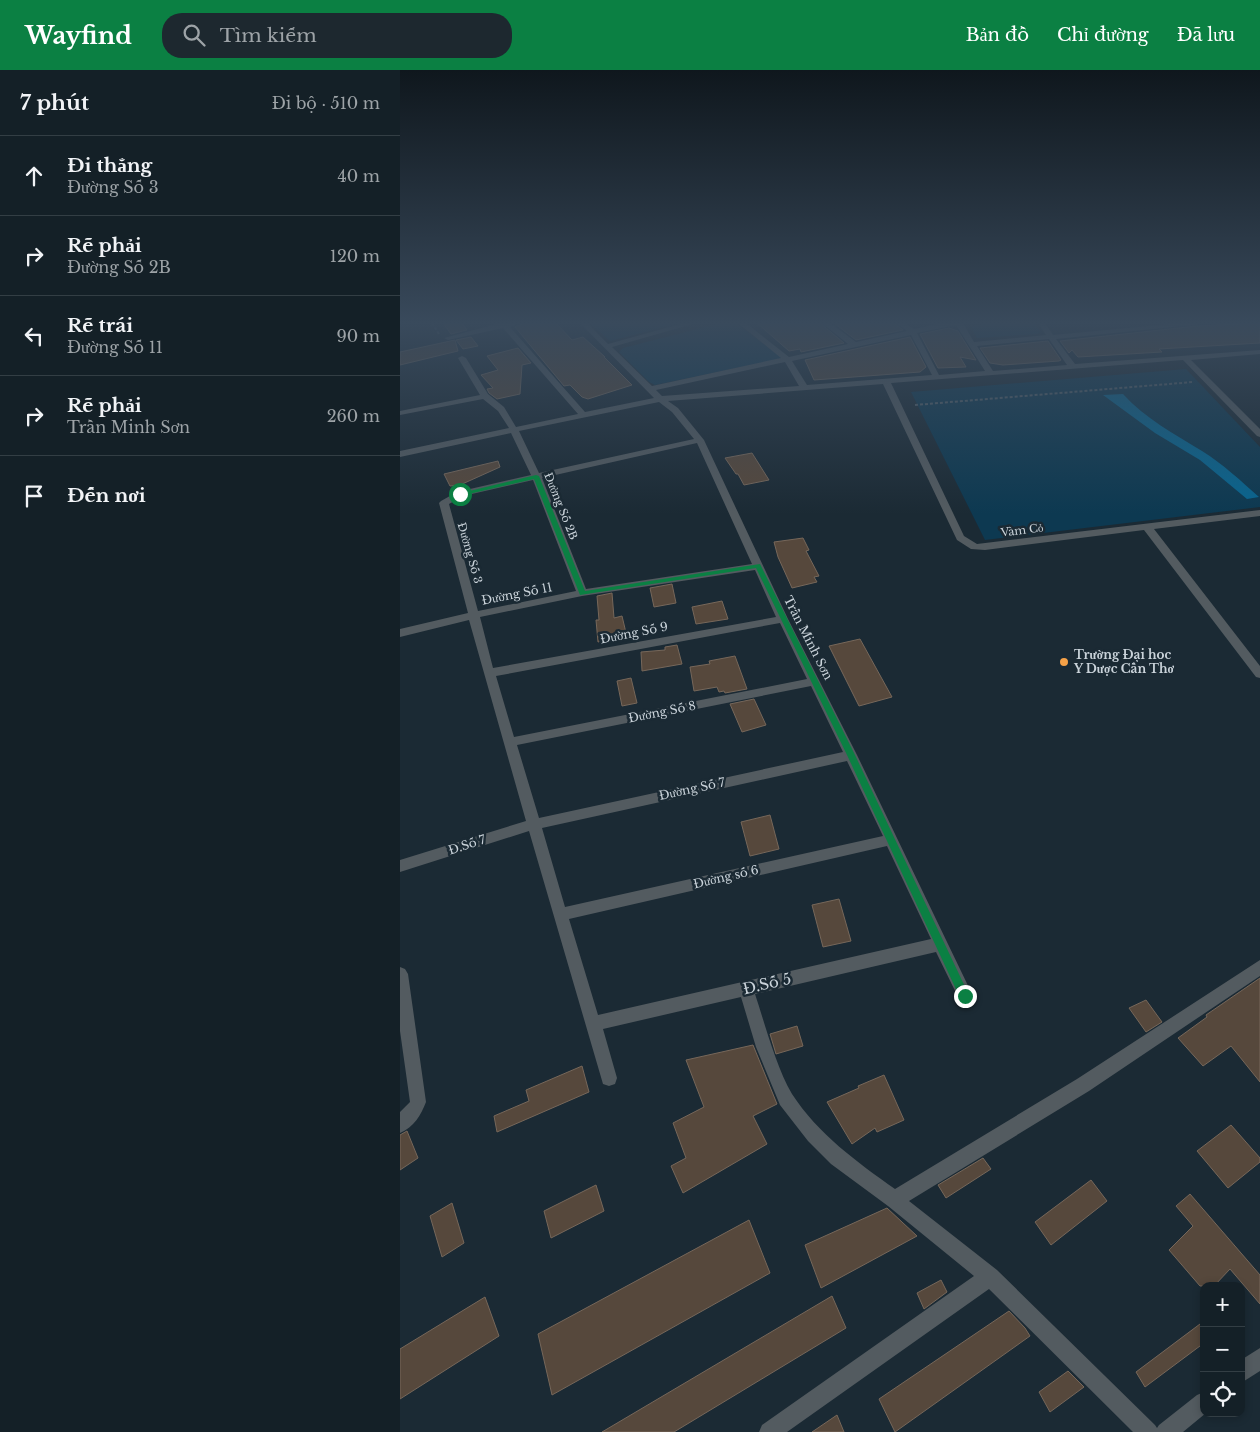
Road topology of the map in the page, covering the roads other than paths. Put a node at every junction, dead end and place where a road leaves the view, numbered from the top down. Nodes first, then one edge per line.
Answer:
1 (480, 387) edge
2 (558, 387) edge
3 (648, 387) edge
4 (661, 387) edge
5 (833, 387) edge
6 (888, 387) edge
7 (1213, 387) edge
8 (650, 389) junction
9 (805, 389) joint
10 (486, 396) junction
11 (660, 399) junction
12 (400, 413) edge
13 (583, 415) junction
14 (514, 430) junction
15 (1260, 434) edge
16 (700, 440) junction
17 (400, 454) edge
18 (536, 476) junction
19 (1260, 513) edge
20 (1147, 527) junction
21 (758, 566) junction
22 (582, 593) junction
23 (474, 615) junction
24 (783, 619) junction
25 (400, 633) edge
26 (489, 674) junction
27 (1260, 674) edge
28 (815, 681) junction
29 (510, 742) junction
30 (851, 755) junction
31 (534, 824) junction
32 (890, 840) junction
33 (400, 866) edge
34 (561, 914) junction
35 (940, 944) junction
36 (1260, 967) edge
37 (400, 974) edge
38 (746, 989) junction
39 (965, 996) dead end
40 (593, 1024) junction
41 (609, 1078) dead end
42 (400, 1124) edge
43 (894, 1200) junction
44 (990, 1277) junction
45 (1260, 1358) edge
46 (1242, 1372) edge
47 (1200, 1405) edge
48 (769, 1432) edge
49 (1148, 1432) edge
50 (1166, 1432) edge

1 - 10 street, Đường Số 2B
2 - 13 street
3 - 8 street, Trần Minh Sơn
4 - 8 street
5 - 9 street
6 - 20 street, Vàm Cỏ
7 - 15 street
8 - 11 street, Trần Minh Sơn
9 - 11 street
10 - 12 street
10 - 14 street, Đường Số 2B
11 - 13 street
11 - 16 street, Trần Minh Sơn
13 - 14 street
14 - 17 street
14 - 18 street, Đường Số 2B
16 - 18 street
16 - 21 street, Trần Minh Sơn
18 - 22 street, Đường Số 2B
18 - 23 street, Đường Số 3
19 - 20 street, Vàm Cỏ
20 - 27 street
21 - 22 street, Đường Số 11
21 - 24 street, Trần Minh Sơn
22 - 23 street, Đường Số 11
23 - 25 street, Đường Số 11
23 - 26 street
24 - 26 street, Đường Số 9
24 - 28 street, Trần Minh Sơn
26 - 29 street
28 - 29 street, Đường Số 8
28 - 30 street, Trần Minh Sơn
29 - 31 street
30 - 31 street, Đường Số 7
30 - 32 street, Trần Minh Sơn
31 - 33 street, Đ.Số 7
31 - 34 street
32 - 34 street, Đường số 6
32 - 35 street, Trần Minh Sơn
34 - 40 street
35 - 38 street, Đ.Số 5
35 - 39 street, Trần Minh Sơn
36 - 43 street
37 - 42 street
38 - 40 street, Đ.Số 5
38 - 43 street
40 - 41 street
43 - 44 street
44 - 48 street
44 - 49 street
45 - 46 street
47 - 50 street

